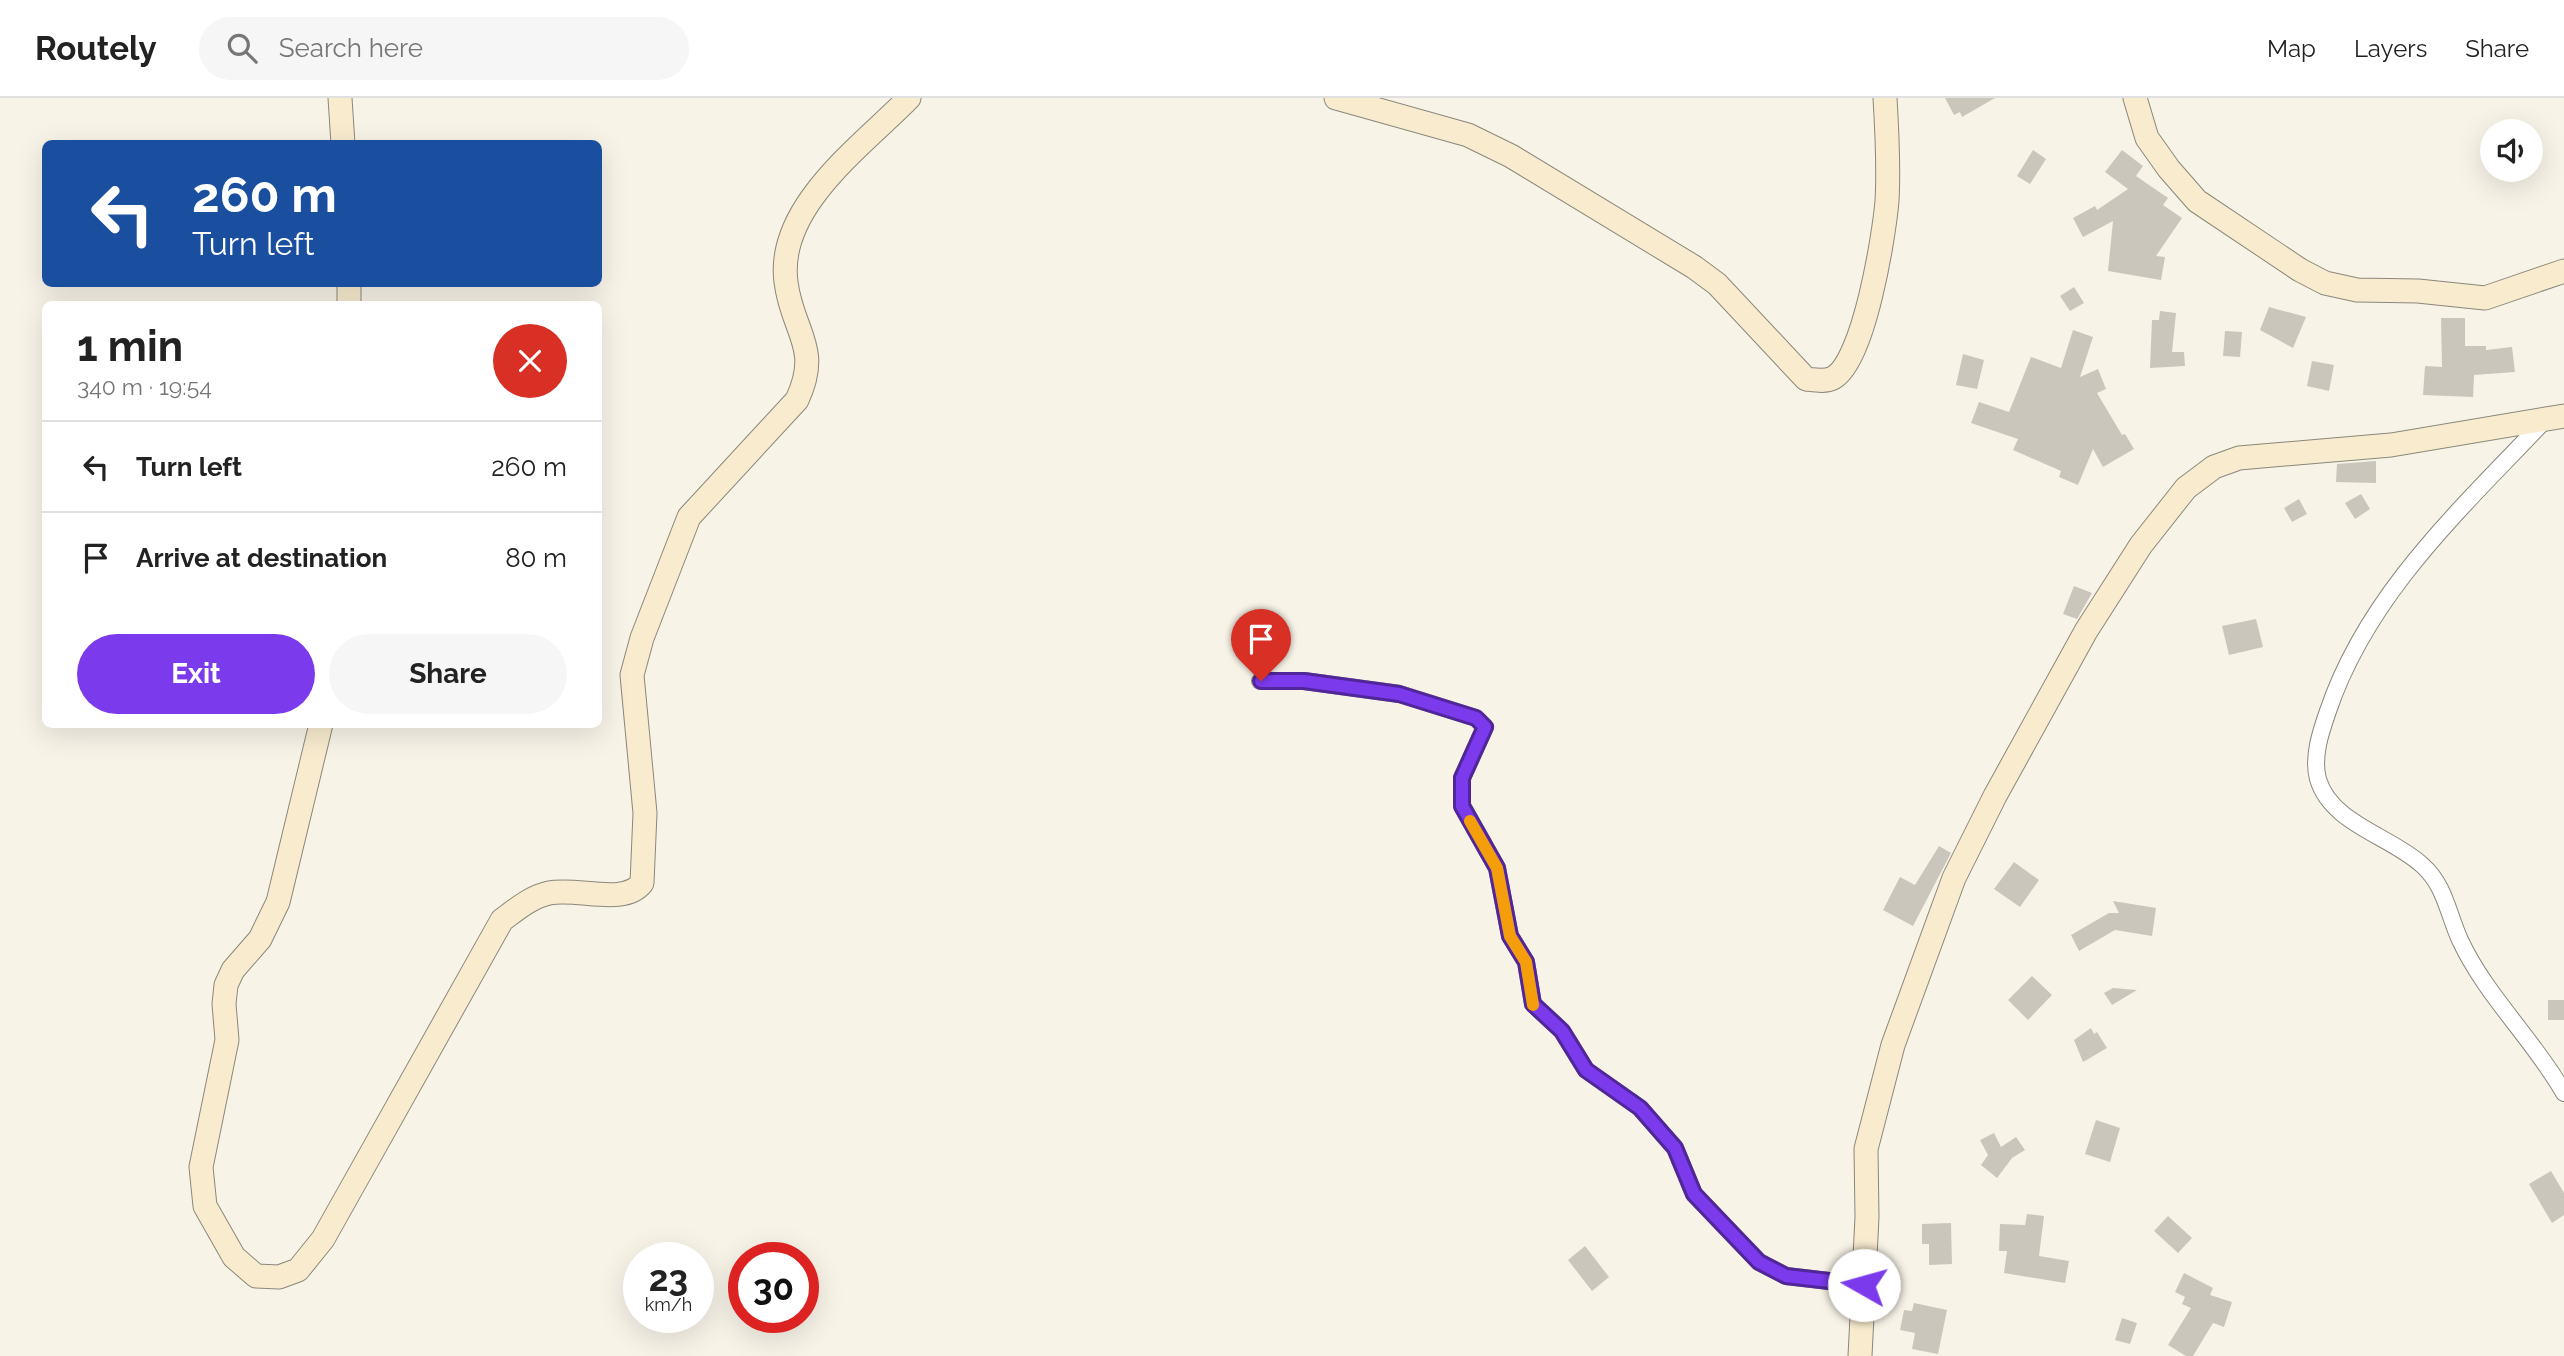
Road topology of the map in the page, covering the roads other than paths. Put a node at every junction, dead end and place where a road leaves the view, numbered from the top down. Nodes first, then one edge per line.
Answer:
1 (340, 98) edge
2 (909, 98) edge
3 (1336, 98) edge
4 (1885, 98) edge
5 (2135, 98) edge
6 (343, 140) edge
7 (2564, 271) edge
8 (2554, 418) edge
9 (1261, 681) dead end
10 (320, 728) edge
11 (2564, 1093) edge
12 (1864, 1285) junction
13 (1860, 1356) edge

1 - 6 street
2 - 10 street
3 - 4 street
5 - 7 street
8 - 11 street
8 - 12 street
9 - 12 street
12 - 13 street

